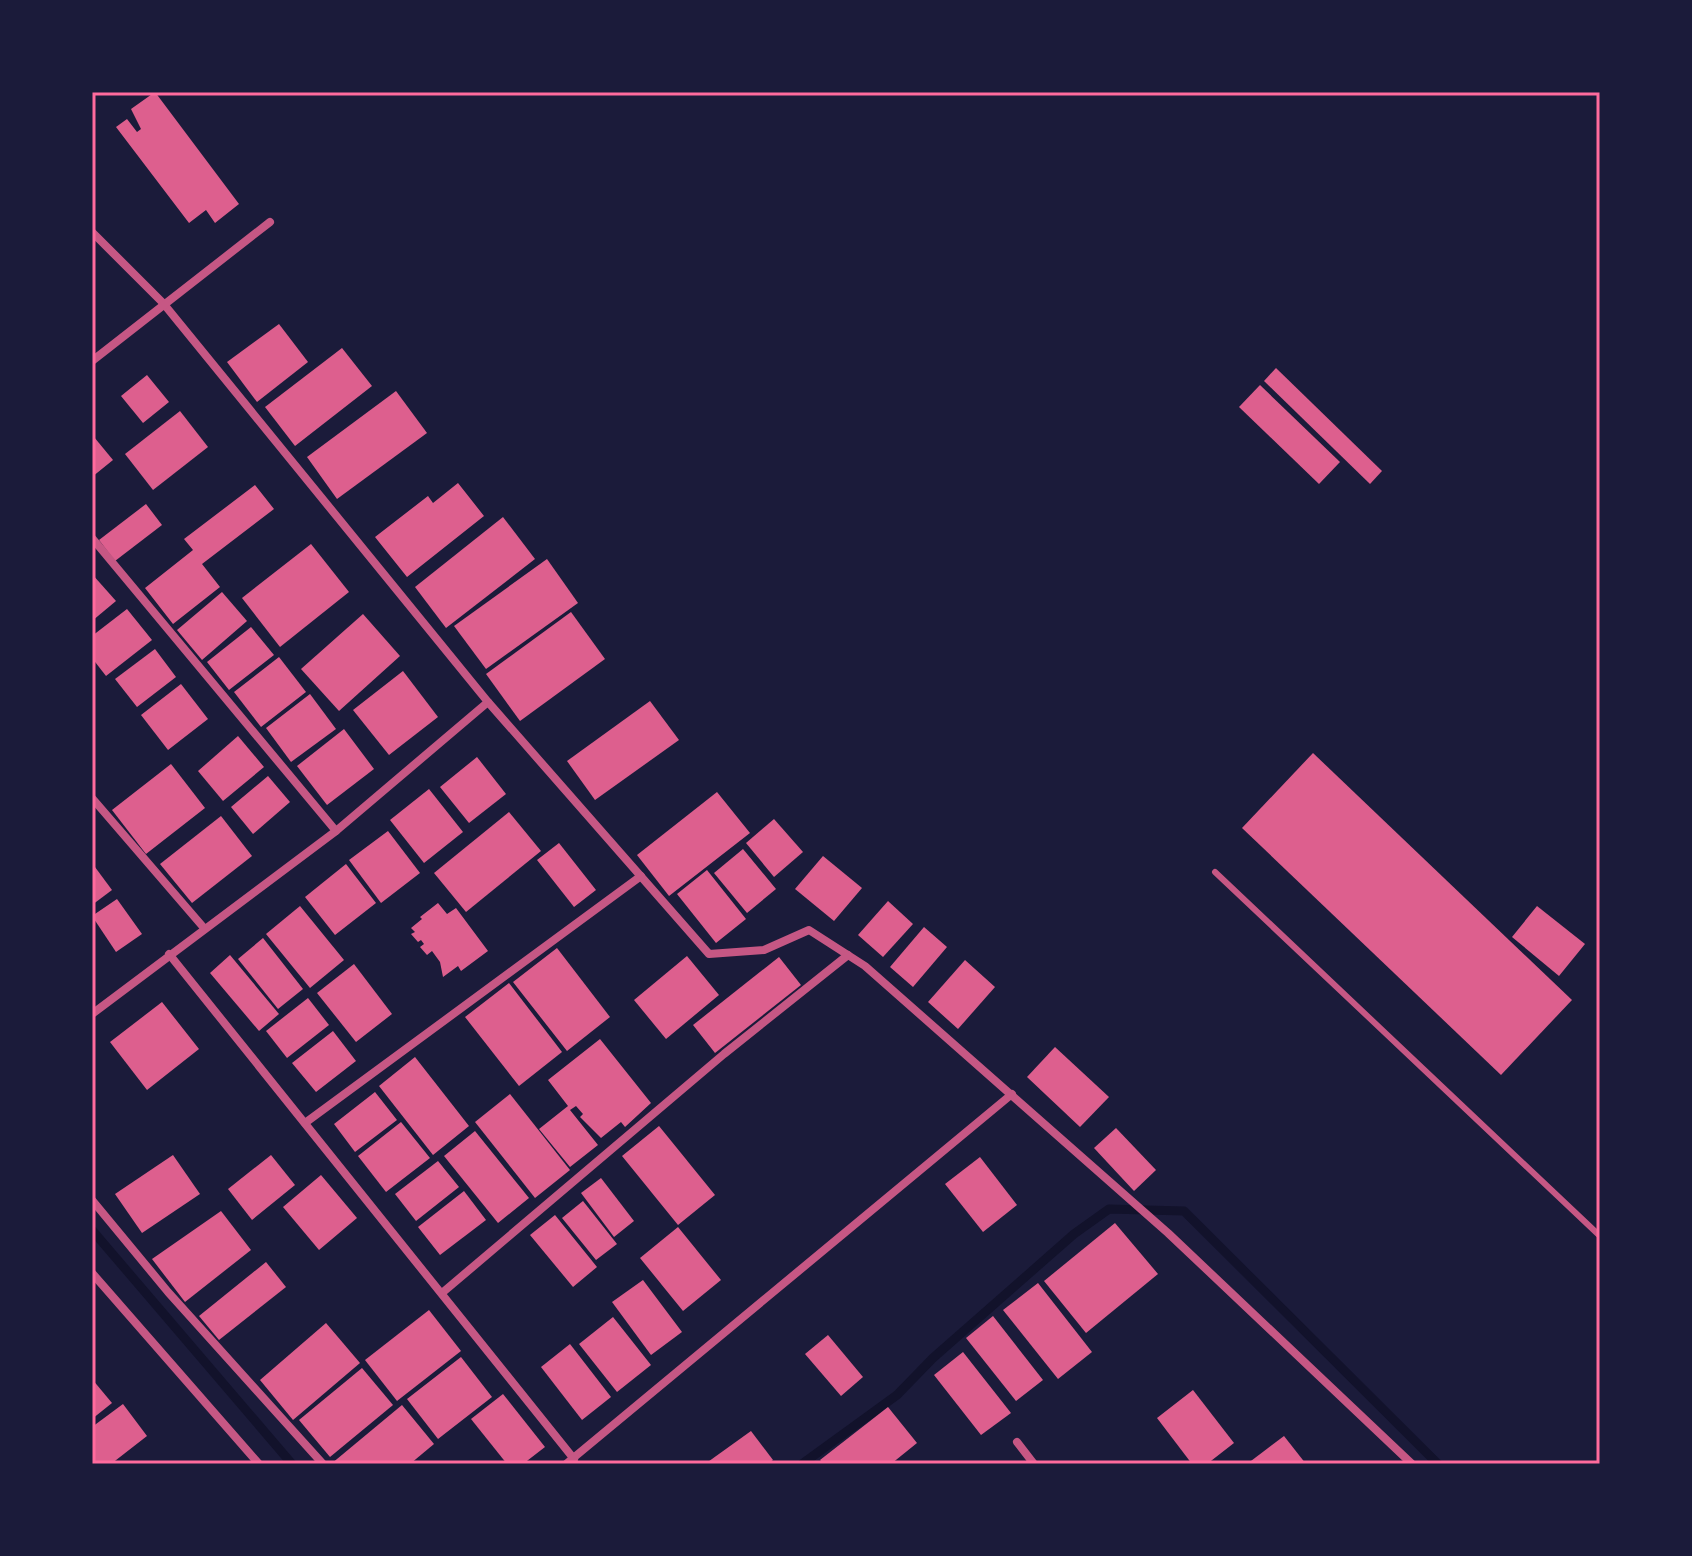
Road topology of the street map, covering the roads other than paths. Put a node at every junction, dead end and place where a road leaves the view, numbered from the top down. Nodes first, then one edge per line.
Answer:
1 (270, 222) dead end
2 (92, 232) edge
3 (163, 303) junction
4 (92, 361) edge
5 (92, 538) edge
6 (488, 702) junction
7 (92, 798) edge
8 (336, 831) junction
9 (1215, 872) dead end
10 (641, 876) junction
11 (204, 928) junction
12 (169, 954) junction
13 (848, 955) junction
14 (92, 1014) edge
15 (1012, 1094) junction
16 (305, 1123) junction
17 (92, 1200) edge
18 (1600, 1236) edge
19 (92, 1273) edge
20 (442, 1293) junction
21 (1017, 1442) dead end
22 (570, 1461) edge
23 (259, 1464) edge
24 (323, 1464) edge
25 (1034, 1464) edge
26 (1412, 1464) edge

1 - 3 street
2 - 3 street
3 - 4 street
3 - 6 street
5 - 8 street
6 - 8 street
6 - 10 street
7 - 11 street
8 - 11 street
9 - 18 lane
10 - 13 street
10 - 16 street
11 - 12 street
12 - 14 street
12 - 16 street
13 - 15 street
13 - 20 street
15 - 22 street
15 - 26 street
16 - 20 street
17 - 24 street
19 - 23 street
20 - 22 street
21 - 25 street

